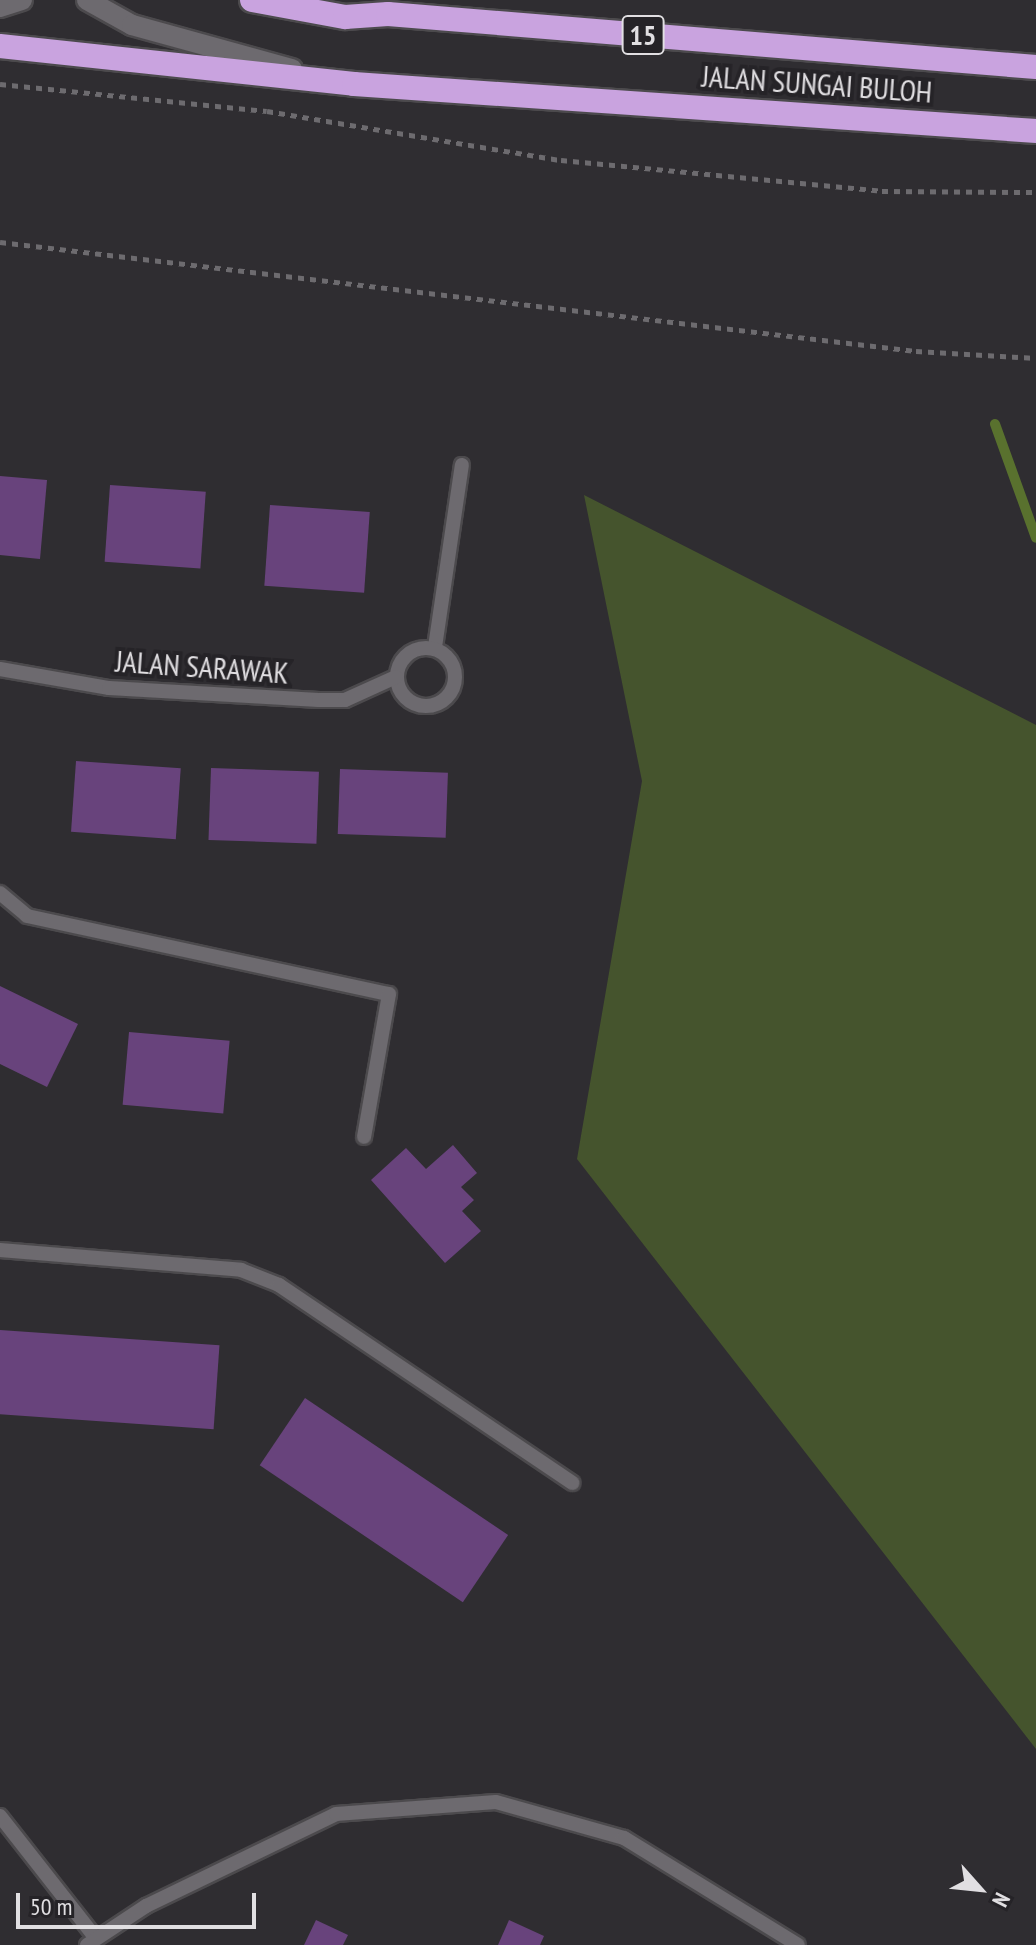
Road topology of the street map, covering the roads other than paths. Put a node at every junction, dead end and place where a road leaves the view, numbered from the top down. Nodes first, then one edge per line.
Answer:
1 (22, 0) edge
2 (87, 0) edge
3 (252, 0) edge
4 (0, 7) edge
5 (0, 46) edge
6 (1036, 67) edge
7 (354, 84) junction
8 (1036, 131) edge
9 (462, 465) dead end
10 (435, 647) junction
11 (0, 669) edge
12 (396, 677) junction
13 (0, 893) edge
14 (364, 1137) dead end
15 (0, 1250) edge
16 (573, 1483) dead end
17 (0, 1816) edge
18 (91, 1941) edge
19 (798, 1945) edge

1 - 4 main road
2 - 7 main road
3 - 6 highway, JALAN SUNGAI BULOH / 15
5 - 7 highway, JALAN SUNGAI BULOH
7 - 8 highway, JALAN SUNGAI BULOH / 15
9 - 10 lane
10 - 12 lane
10 - 12 lane
11 - 12 lane, JALAN SARAWAK
13 - 14 lane
15 - 16 lane
17 - 18 lane
18 - 19 lane

